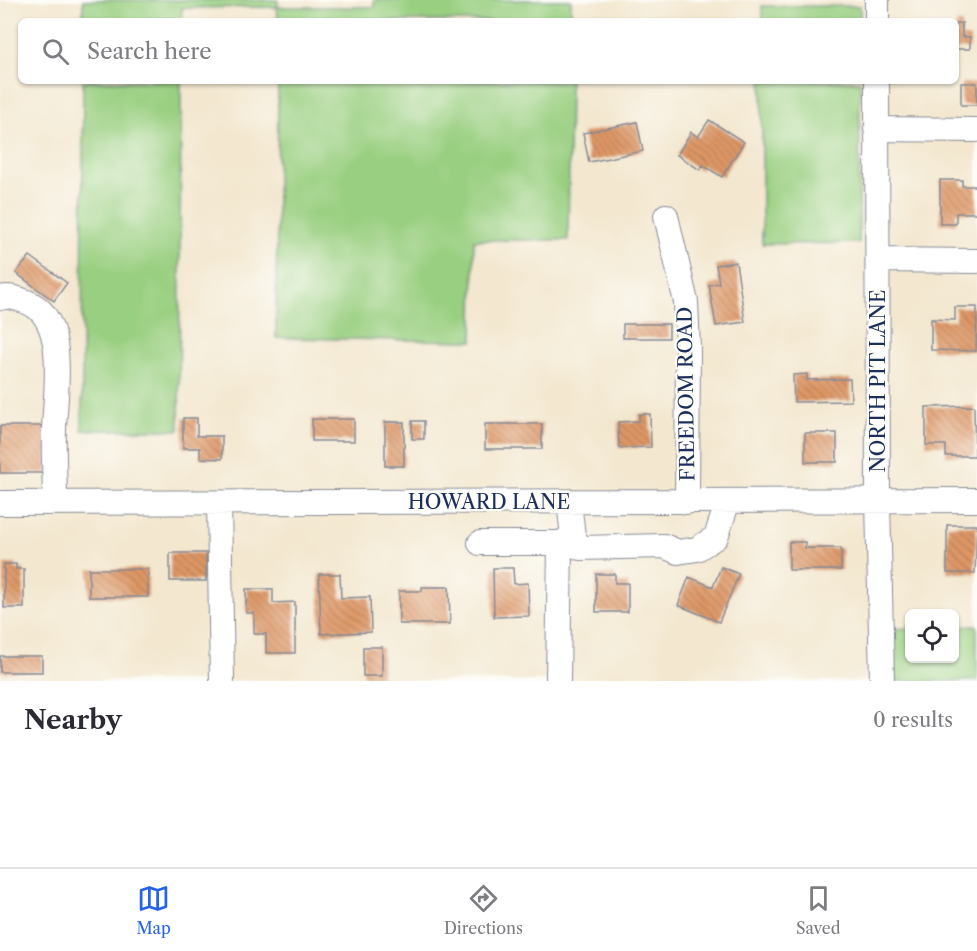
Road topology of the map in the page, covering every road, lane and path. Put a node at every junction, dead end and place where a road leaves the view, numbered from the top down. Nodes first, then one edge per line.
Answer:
1 (877, 0) edge
2 (877, 18) edge
3 (877, 84) edge
4 (876, 129) junction
5 (977, 130) edge
6 (666, 216) dead end
7 (878, 260) junction
8 (977, 261) edge
9 (0, 298) edge
10 (878, 500) junction
11 (977, 500) edge
12 (687, 501) junction
13 (728, 501) junction
14 (569, 502) junction
15 (0, 503) edge
16 (55, 503) junction
17 (219, 503) junction
18 (566, 539) junction
19 (480, 543) dead end
20 (222, 681) edge
21 (558, 681) edge
22 (882, 681) edge

1 - 2 street
3 - 4 street, NORTH PIT LANE
4 - 5 street
4 - 7 street, NORTH PIT LANE
6 - 12 street, FREEDOM ROAD
7 - 8 street
7 - 10 street, NORTH PIT LANE
9 - 16 street
10 - 11 street, HOWARD LANE
10 - 13 street, HOWARD LANE
10 - 22 street, NORTH PIT LANE
12 - 13 street, HOWARD LANE
12 - 14 street, HOWARD LANE
13 - 18 street
14 - 17 street, HOWARD LANE
14 - 18 street
15 - 16 street, HOWARD LANE
16 - 17 street, HOWARD LANE
17 - 20 street
18 - 19 street
18 - 21 street

